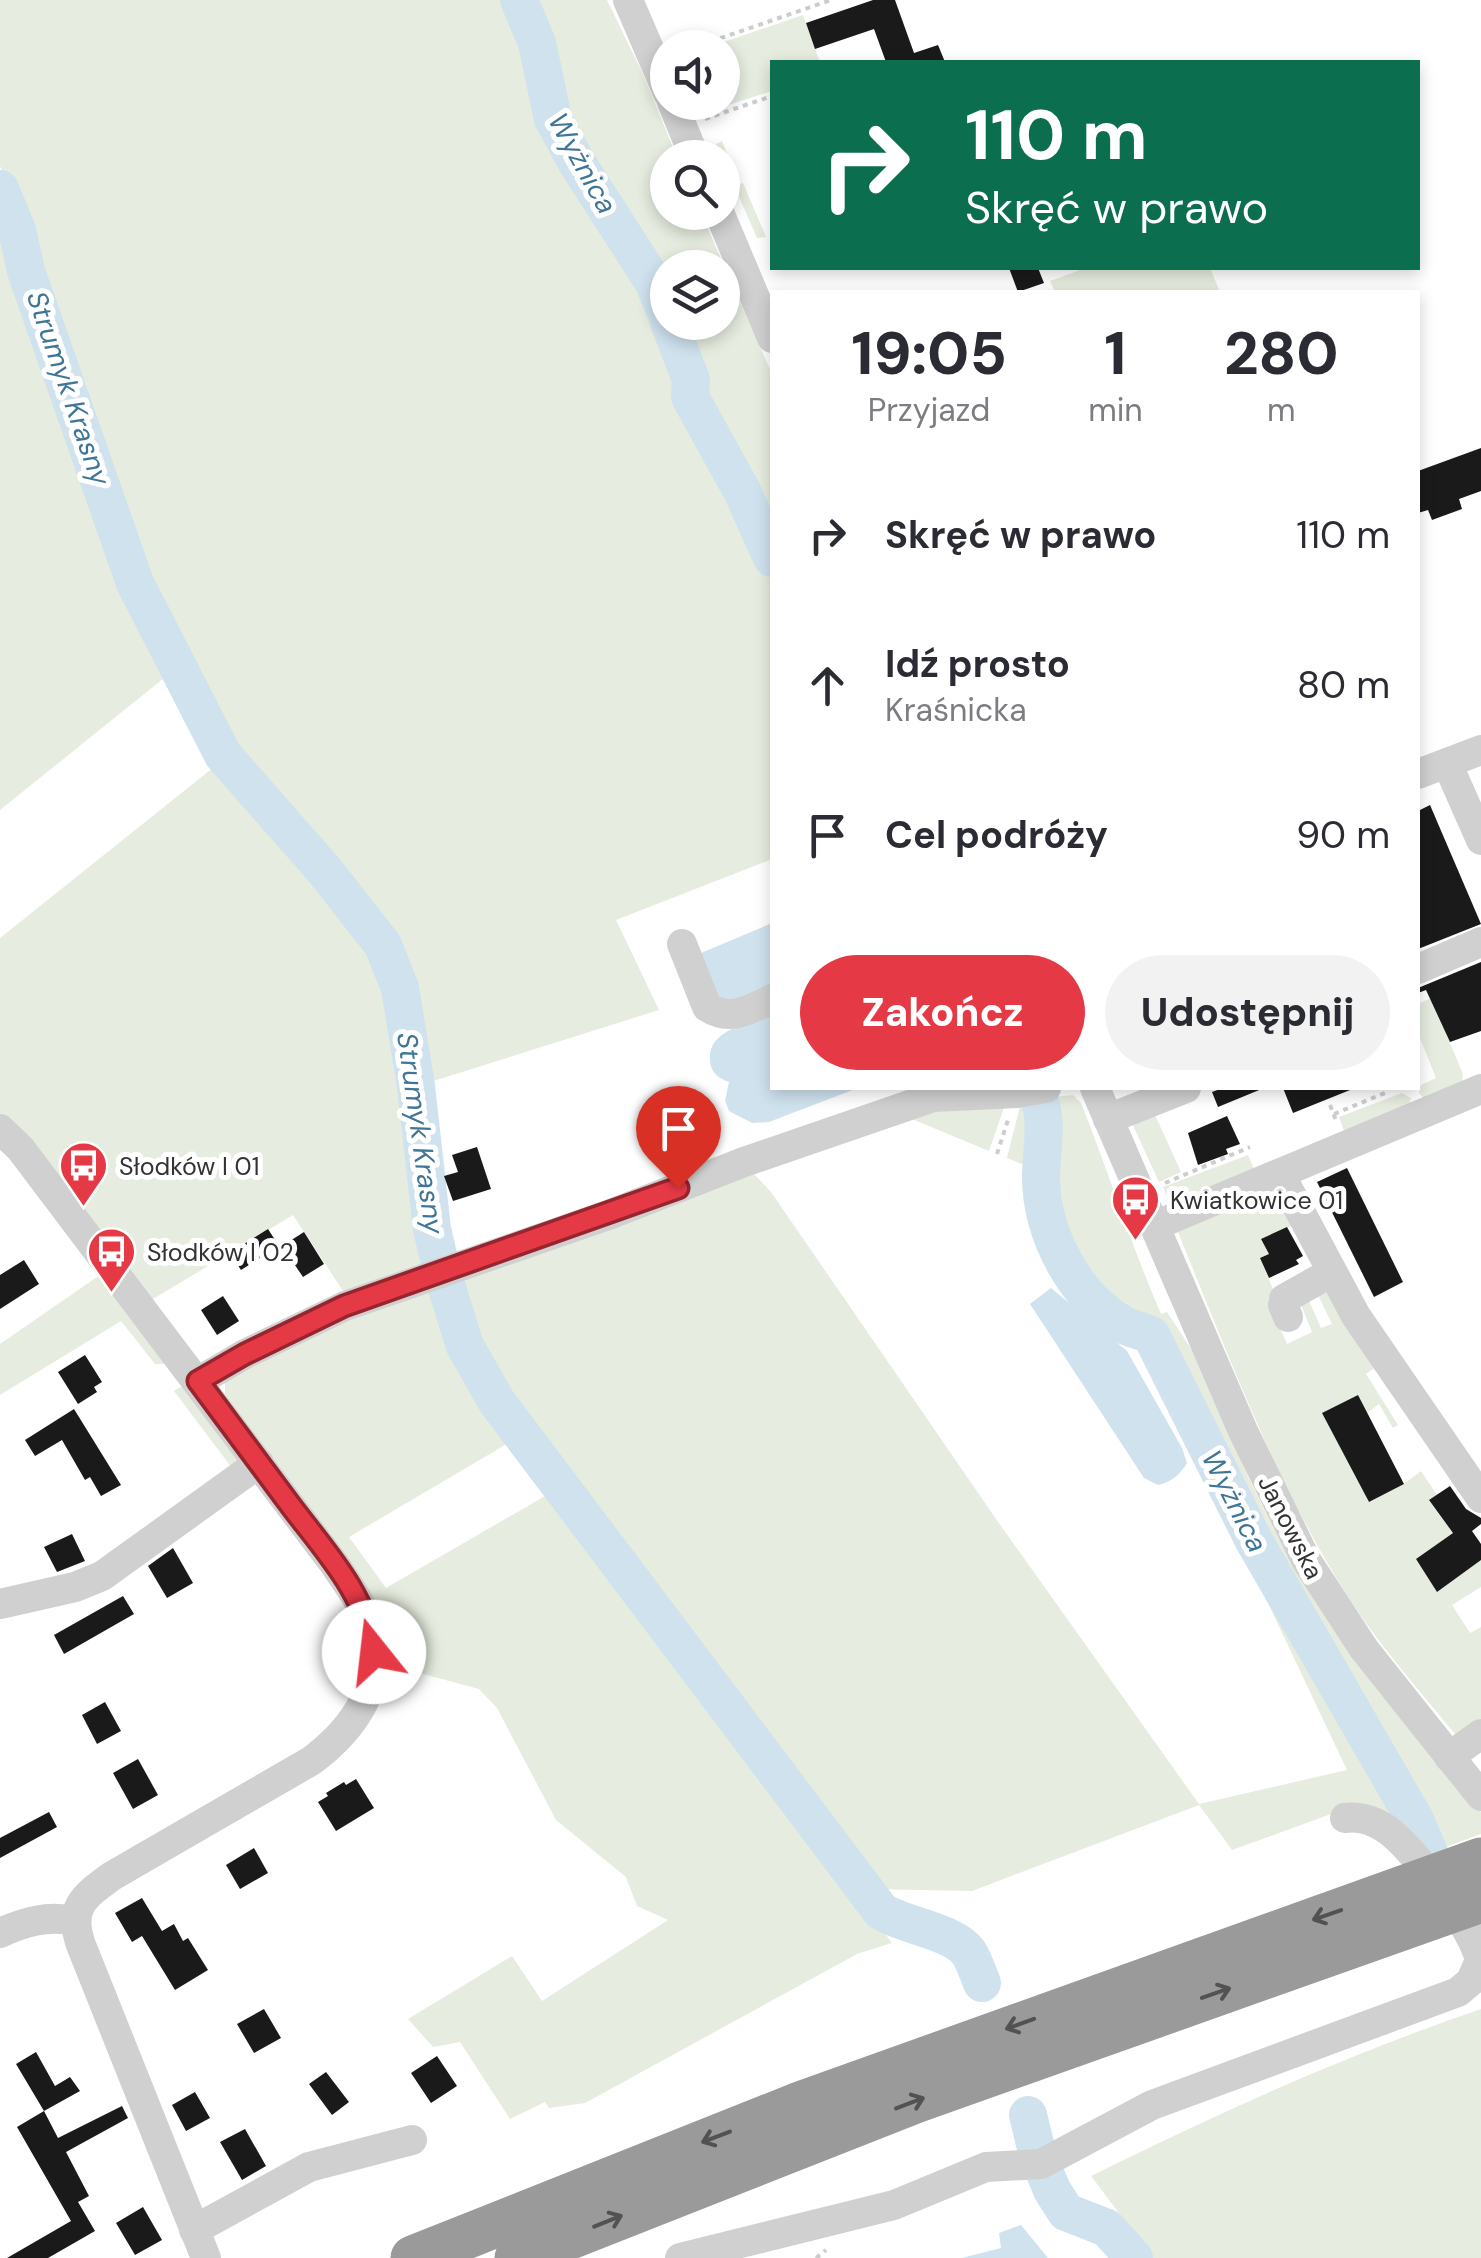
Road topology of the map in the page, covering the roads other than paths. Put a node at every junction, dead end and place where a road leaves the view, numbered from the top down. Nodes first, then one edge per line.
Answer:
1 (628, 0) edge
2 (650, 51) edge
3 (727, 230) edge
4 (770, 333) edge
5 (1481, 750) edge
6 (1447, 763) junction
7 (1420, 773) edge
8 (1481, 840) edge
9 (1481, 942) edge
10 (682, 944) dead end
11 (1420, 968) edge
12 (770, 1000) edge
13 (1481, 1089) edge
14 (1032, 1090) edge
15 (1096, 1090) edge
16 (1181, 1090) edge
17 (931, 1092) edge
18 (1108, 1119) junction
19 (7, 1148) edge
20 (1280, 1174) junction
21 (1154, 1226) junction
22 (1332, 1272) junction
23 (1288, 1317) dead end
24 (198, 1381) junction
25 (259, 1463) junction
26 (1481, 1498) edge
27 (0, 1604) edge
28 (1481, 1734) edge
29 (1450, 1756) junction
30 (1481, 1796) edge
31 (1345, 1818) dead end
32 (1481, 1860) edge
33 (1448, 1899) edge
34 (75, 1921) junction
35 (0, 1933) edge
36 (962, 2064) junction
37 (412, 2140) dead end
38 (200, 2244) edge
39 (413, 2258) edge
40 (517, 2258) edge
41 (680, 2258) edge

1 - 2 street
3 - 4 street
5 - 6 street
6 - 7 street
6 - 8 street
9 - 11 street
10 - 12 street
13 - 20 street
14 - 17 street
15 - 18 street, Janowska
16 - 18 street
17 - 24 street
18 - 21 street, Janowska
19 - 24 street
20 - 21 street
20 - 22 street
21 - 29 street, Janowska
22 - 23 street
22 - 26 street
24 - 25 street
25 - 27 street
25 - 34 street
28 - 29 street
29 - 30 street, Janowska
31 - 41 street
32 - 33 highway
33 - 36 highway
34 - 35 street
34 - 38 street
36 -> 39 highway
40 -> 36 highway
37 - 38 street

